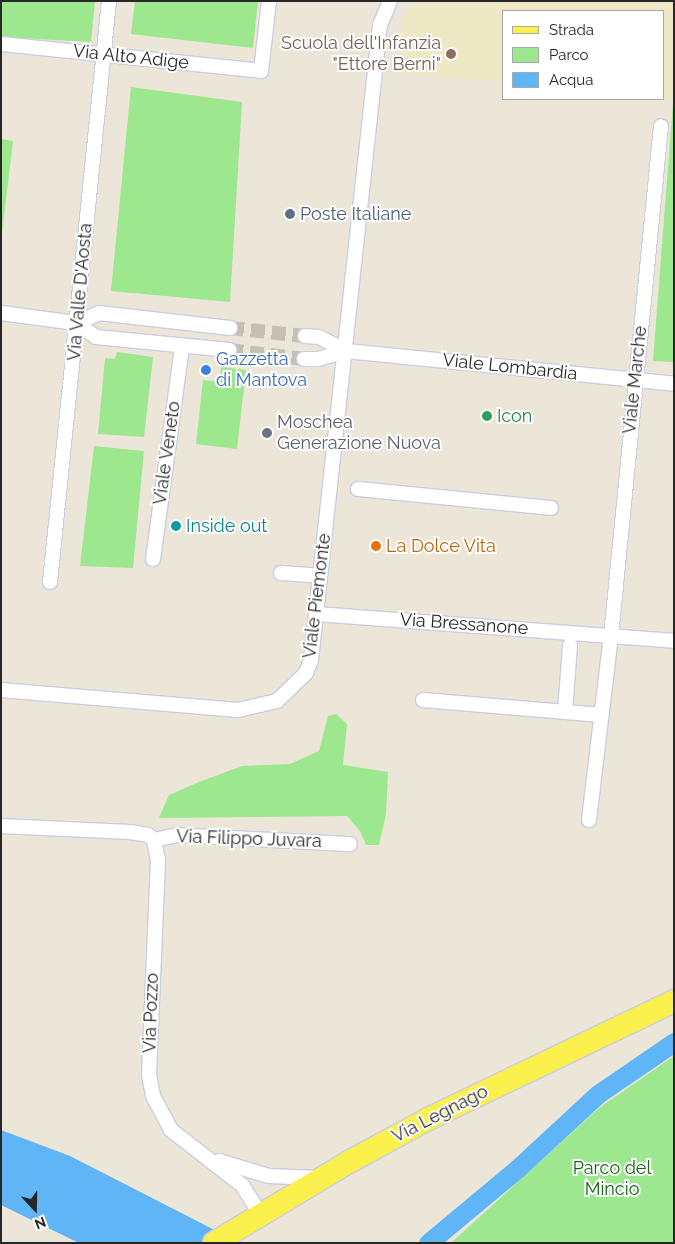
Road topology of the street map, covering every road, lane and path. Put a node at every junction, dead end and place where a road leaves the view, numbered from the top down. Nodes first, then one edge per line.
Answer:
1 (109, 1) edge
2 (269, 1) edge
3 (390, 1) edge
4 (1, 44) edge
5 (104, 54) junction
6 (661, 126) dead end
7 (1, 313) edge
8 (76, 323) junction
9 (230, 328) tunnel mouth
10 (305, 336) tunnel mouth
11 (182, 346) junction
12 (229, 350) tunnel mouth
13 (346, 351) junction
14 (304, 359) tunnel mouth
15 (634, 380) junction
16 (674, 384) edge
17 (358, 489) dead end
18 (551, 508) dead end
19 (153, 559) dead end
20 (281, 573) dead end
21 (320, 576) junction
22 (50, 582) dead end
23 (317, 614) junction
24 (611, 635) junction
25 (674, 641) edge
26 (570, 645) dead end
27 (1, 690) edge
28 (423, 700) dead end
29 (565, 712) junction
30 (601, 715) junction
31 (589, 820) dead end
32 (1, 826) edge
33 (154, 840) junction
34 (350, 844) dead end
35 (674, 1001) edge
36 (213, 1160) junction
37 (321, 1178) junction
38 (260, 1214) junction
39 (214, 1243) edge

1 - 5 street, Via Valle D'Aosta
2 - 5 street, Via Alto Adige
3 - 13 street, Viale Piemonte
4 - 5 street, Via Alto Adige
5 - 8 street, Via Valle D'Aosta
6 - 15 street, Viale Marche
7 - 8 street
8 - 9 street
8 - 11 street
8 - 22 street, Via Valle D'Aosta
10 - 13 street, Viale Lombardia
11 - 12 street
11 - 19 street, Viale Veneto
13 - 14 street, Viale Lombardia
13 - 15 street, Viale Lombardia
13 - 21 street, Viale Piemonte
15 - 16 street, Viale Lombardia
15 - 24 street, Viale Marche
17 - 18 street
20 - 21 street
21 - 23 street, Viale Piemonte
23 - 24 street, Via Bressanone
23 - 27 street, Viale Piemonte
24 - 25 street, Via Bressanone
24 - 30 street, Viale Marche
26 - 29 street
28 - 29 street
29 - 30 street
30 - 31 street, Viale Marche
32 - 33 street, Via Filippo Juvara
33 - 34 street, Via Filippo Juvara
33 - 36 street, Via Pozzo
35 - 37 main road, Via Legnago
36 - 37 street, Via Pozzo
36 - 38 street, Via Pozzo
37 - 38 main road, Via Legnago
38 - 39 main road, Via Legnago

